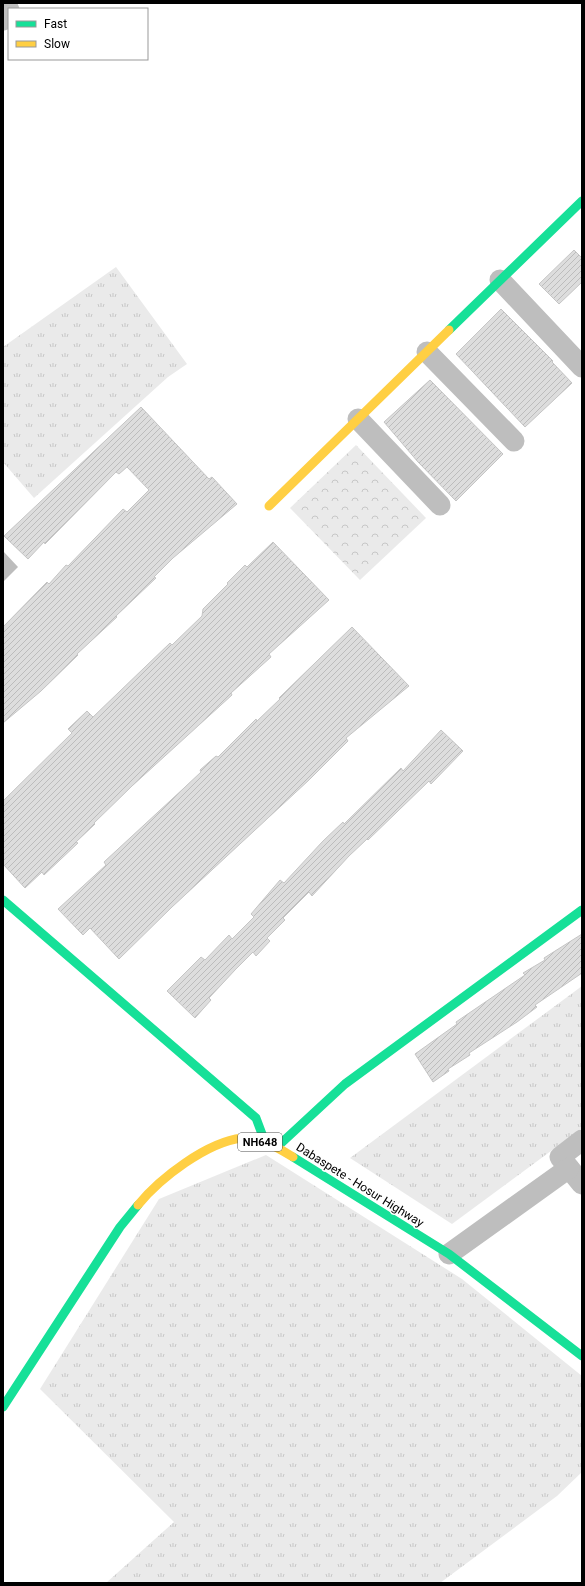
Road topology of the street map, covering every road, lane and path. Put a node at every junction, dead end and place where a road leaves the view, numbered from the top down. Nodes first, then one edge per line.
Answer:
1 (582, 201) edge
2 (500, 280) junction
3 (427, 352) junction
4 (582, 367) edge
5 (358, 419) junction
6 (514, 441) dead end
7 (440, 505) dead end
8 (269, 506) dead end
9 (3, 900) edge
10 (582, 910) edge
11 (582, 1140) edge
12 (265, 1142) junction
13 (277, 1147) junction
14 (569, 1168) junction
15 (582, 1184) edge
16 (449, 1254) junction
17 (582, 1356) edge
18 (3, 1407) edge

1 - 2 main road
2 - 3 main road
2 - 4 street
3 - 5 main road
3 - 6 street
5 - 7 street
5 - 8 main road
9 - 12 main road
10 - 13 main road
11 - 14 street
12 - 13 main road, Dabaspete - Hosur Highway / NH648
12 - 18 main road, Dabaspete - Hosur Highway / NH648
13 - 16 main road, Dabaspete - Hosur Highway / NH648
14 - 15 street
14 - 16 street
16 - 17 main road, Dabaspete - Hosur Highway / NH648

